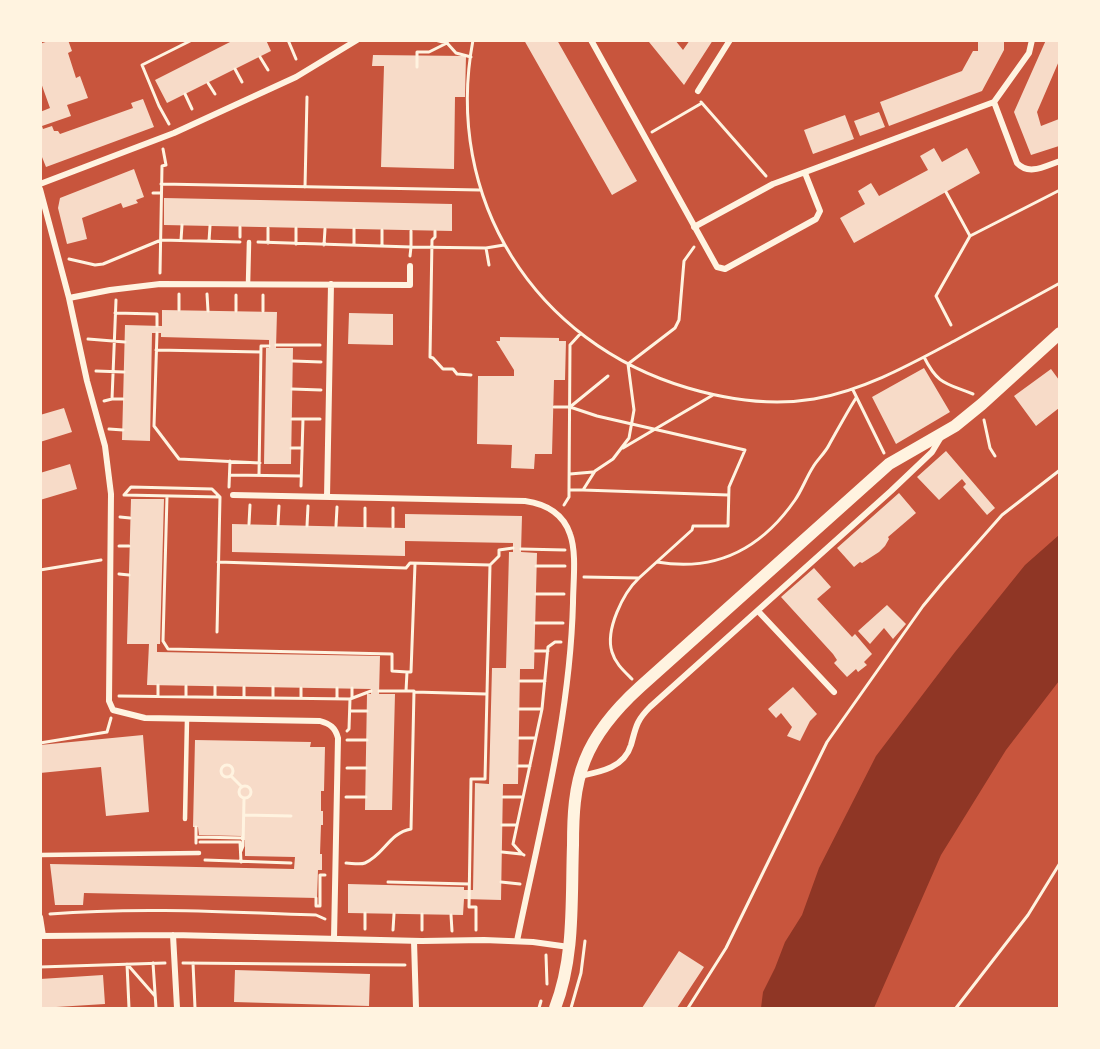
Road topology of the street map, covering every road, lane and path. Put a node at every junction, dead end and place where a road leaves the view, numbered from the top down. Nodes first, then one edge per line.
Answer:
1 (192, 40) edge
2 (288, 40) edge
3 (357, 40) edge
4 (435, 40) edge
5 (471, 40) edge
6 (591, 40) edge
7 (730, 40) edge
8 (1032, 40) edge
9 (448, 42) edge
10 (260, 57) dead end
11 (471, 57) junction
12 (296, 58) dead end
13 (417, 67) dead end
14 (235, 69) dead end
15 (268, 70) dead end
16 (242, 82) dead end
17 (208, 83) dead end
18 (698, 91) joint
19 (185, 94) dead end
20 (215, 94) dead end
21 (307, 97) dead end
22 (994, 102) junction
23 (702, 103) junction
24 (192, 109) dead end
25 (174, 133) junction
26 (645, 136) junction
27 (160, 139) junction
28 (1059, 161) edge
29 (804, 173) junction
30 (40, 184) edge
31 (161, 184) junction
32 (773, 184) junction
33 (305, 187) junction
34 (40, 189) edge
35 (480, 190) junction
36 (1059, 190) edge
37 (946, 192) dead end
38 (153, 193) dead end
39 (161, 193) junction
40 (182, 225) dead end
41 (210, 226) dead end
42 (240, 227) dead end
43 (694, 227) junction
44 (268, 228) dead end
45 (296, 228) dead end
46 (325, 229) dead end
47 (354, 229) dead end
48 (382, 230) dead end
49 (411, 231) dead end
50 (435, 231) dead end
51 (970, 236) junction
52 (181, 240) dead end
53 (209, 241) dead end
54 (702, 241) junction
55 (240, 242) dead end
56 (249, 242) dead end
57 (268, 243) dead end
58 (296, 244) dead end
59 (324, 244) dead end
60 (354, 245) dead end
61 (504, 245) junction
62 (382, 246) dead end
63 (432, 247) junction
64 (486, 248) junction
65 (489, 265) dead end
66 (410, 267) dead end
67 (1059, 283) edge
68 (159, 284) junction
69 (179, 284) junction
70 (207, 284) junction
71 (236, 284) junction
72 (248, 284) junction
73 (264, 284) junction
74 (331, 284) junction
75 (116, 289) junction
76 (69, 298) junction
77 (179, 310) dead end
78 (207, 311) dead end
79 (236, 311) dead end
80 (263, 311) dead end
81 (115, 313) junction
82 (157, 326) dead end
83 (951, 326) dead end
84 (157, 333) dead end
85 (581, 333) junction
86 (1059, 333) edge
87 (78, 339) junction
88 (114, 341) junction
89 (125, 342) dead end
90 (276, 345) dead end
91 (330, 345) junction
92 (269, 346) dead end
93 (156, 350) junction
94 (261, 352) junction
95 (924, 357) junction
96 (293, 361) dead end
97 (329, 362) junction
98 (628, 364) junction
99 (85, 370) junction
100 (113, 371) junction
101 (124, 372) dead end
102 (471, 375) dead end
103 (608, 376) dead end
104 (292, 389) dead end
105 (329, 390) junction
106 (854, 390) junction
107 (713, 394) junction
108 (856, 398) junction
109 (112, 399) junction
110 (123, 399) dead end
111 (94, 405) junction
112 (982, 405) junction
113 (554, 407) dead end
114 (570, 407) junction
115 (292, 419) dead end
116 (303, 419) junction
117 (328, 420) junction
118 (633, 423) junction
119 (656, 429) junction
120 (942, 434) junction
121 (291, 448) dead end
122 (302, 448) junction
123 (622, 449) junction
124 (995, 456) dead end
125 (230, 461) junction
126 (260, 463) junction
127 (890, 464) junction
128 (1059, 470) edge
129 (595, 471) junction
130 (570, 474) junction
131 (230, 475) junction
132 (259, 475) junction
133 (301, 476) junction
134 (569, 490) junction
135 (583, 490) junction
136 (111, 494) junction
137 (124, 495) junction
138 (231, 495) joint
139 (250, 495) junction
140 (728, 495) junction
141 (167, 496) junction
142 (279, 496) junction
143 (304, 496) junction
144 (220, 497) junction
145 (327, 497) junction
146 (337, 497) junction
147 (365, 498) junction
148 (393, 498) junction
149 (556, 512) junction
150 (249, 524) dead end
151 (279, 525) dead end
152 (307, 525) dead end
153 (336, 526) dead end
154 (365, 527) dead end
155 (393, 527) dead end
156 (513, 548) dead end
157 (521, 549) dead end
158 (573, 550) junction
159 (109, 559) junction
160 (218, 562) junction
161 (657, 562) junction
162 (415, 563) junction
163 (490, 565) junction
164 (536, 566) dead end
165 (573, 566) junction
166 (40, 570) edge
167 (574, 576) junction
168 (639, 578) junction
169 (536, 594) dead end
170 (573, 595) junction
171 (758, 611) junction
172 (535, 622) dead end
173 (572, 623) junction
174 (217, 632) dead end
175 (572, 643) junction
176 (535, 651) dead end
177 (548, 651) junction
178 (407, 672) junction
179 (520, 681) dead end
180 (545, 681) junction
181 (158, 685) dead end
182 (186, 686) dead end
183 (215, 686) dead end
184 (244, 687) dead end
185 (273, 687) dead end
186 (640, 687) junction
187 (301, 688) dead end
188 (337, 688) dead end
189 (352, 688) dead end
190 (371, 691) dead end
191 (379, 691) dead end
192 (406, 691) junction
193 (414, 692) junction
194 (834, 692) dead end
195 (486, 694) junction
196 (109, 695) junction
197 (158, 696) junction
198 (186, 697) junction
199 (215, 697) junction
200 (244, 698) junction
201 (273, 698) junction
202 (301, 698) junction
203 (351, 698) junction
204 (337, 699) junction
205 (519, 709) dead end
206 (542, 709) junction
207 (113, 710) junction
208 (350, 711) junction
209 (367, 711) dead end
210 (187, 719) junction
211 (519, 738) dead end
212 (536, 738) junction
213 (338, 739) junction
214 (366, 740) dead end
215 (40, 743) edge
216 (518, 766) dead end
217 (530, 766) junction
218 (338, 768) junction
219 (366, 768) dead end
220 (231, 776) junction
221 (580, 776) junction
222 (242, 787) junction
223 (337, 797) junction
224 (366, 797) dead end
225 (503, 797) dead end
226 (523, 797) junction
227 (244, 799) junction
228 (244, 815) junction
229 (291, 816) dead end
230 (186, 819) dead end
231 (502, 825) dead end
232 (517, 825) junction
233 (196, 827) dead end
234 (243, 838) junction
235 (195, 839) junction
236 (241, 851) junction
237 (502, 852) dead end
238 (199, 853) junction
239 (40, 855) edge
240 (522, 855) junction
241 (535, 856) junction
242 (241, 861) junction
243 (1059, 862) edge
244 (291, 863) dead end
245 (336, 863) junction
246 (336, 875) junction
247 (388, 882) dead end
248 (501, 882) dead end
249 (469, 884) junction
250 (529, 885) junction
251 (316, 898) dead end
252 (316, 906) junction
253 (365, 913) dead end
254 (394, 914) dead end
255 (422, 914) dead end
256 (316, 915) junction
257 (451, 915) dead end
258 (40, 916) edge
259 (335, 923) junction
260 (173, 935) junction
261 (42, 936) edge
262 (334, 938) junction
263 (365, 939) junction
264 (393, 940) junction
265 (476, 940) junction
266 (414, 941) junction
267 (422, 941) junction
268 (452, 941) junction
269 (517, 941) junction
270 (548, 944) junction
271 (569, 947) junction
272 (173, 962) junction
273 (153, 963) junction
274 (192, 963) junction
275 (127, 964) junction
276 (414, 965) junction
277 (40, 967) edge
278 (155, 996) junction
279 (129, 1008) edge
280 (156, 1008) edge
281 (177, 1008) edge
282 (195, 1008) edge
283 (416, 1008) edge
284 (538, 1008) edge
285 (555, 1008) edge
286 (688, 1008) edge
287 (956, 1008) edge

1 - 25 path
2 - 12 path
3 - 25 street
4 - 9 path
5 - 11 path
6 - 26 street
7 - 18 street
8 - 22 street
9 - 11 path
9 - 13 path
10 - 15 path
11 - 35 path
14 - 16 path
17 - 20 path
18 - 23 path
19 - 24 path
21 - 33 path
22 - 28 street
22 - 29 street
23 - 26 path
23 - 32 path
25 - 27 street
26 - 43 street
27 - 30 street
27 - 31 path
29 - 32 street
29 - 54 street
31 - 33 path
31 - 39 path
32 - 43 street
33 - 35 path
34 - 76 street
35 - 61 path
36 - 51 path
37 - 51 path
38 - 39 path
39 - 68 path
40 - 52 path
41 - 53 path
42 - 55 path
43 - 54 street
44 - 57 path
45 - 58 path
46 - 59 path
47 - 60 path
48 - 62 path
49 - 63 path
50 - 63 path
51 - 83 path
54 - 98 path
56 - 72 lane
61 - 64 path
61 - 85 path
63 - 64 path
63 - 102 path
64 - 65 path
66 - 74 street
67 - 95 path
68 - 69 street
68 - 75 street
69 - 70 street
69 - 77 path
70 - 71 street
70 - 78 path
71 - 72 street
71 - 79 path
72 - 73 street
73 - 74 street
73 - 80 path
74 - 91 street
75 - 76 street
75 - 81 path
76 - 87 street
81 - 82 path
81 - 88 path
84 - 93 path
85 - 98 path
85 - 114 path
86 - 112 main road
87 - 88 path
87 - 99 street
88 - 89 path
88 - 100 path
90 - 91 path
91 - 97 street
92 - 94 path
93 - 94 path
93 - 125 path
94 - 126 path
95 - 106 path
95 - 112 path
96 - 97 path
97 - 105 street
98 - 107 path
98 - 118 path
99 - 100 path
99 - 111 street
100 - 101 path
100 - 109 path
103 - 114 path
104 - 105 path
105 - 117 street
106 - 107 path
106 - 108 path
107 - 119 path
108 - 127 path
108 - 161 path
109 - 110 path
109 - 111 path
111 - 136 street
112 - 120 main road
112 - 124 path
113 - 114 path
114 - 118 path
114 - 130 path
115 - 116 path
116 - 117 path
116 - 122 path
117 - 145 street
118 - 119 path
118 - 123 path
119 - 123 path
119 - 140 path
120 - 127 main road
120 - 171 street
121 - 122 path
122 - 133 path
123 - 129 path
125 - 126 path
125 - 131 path
126 - 132 path
127 - 186 main road
128 - 286 path
129 - 130 path
129 - 135 path
130 - 134 path
131 - 132 path
131 - 138 path
132 - 133 path
133 - 143 path
134 - 135 path
134 - 149 path
135 - 140 path
136 - 137 path
136 - 159 street
137 - 141 path
137 - 144 path
138 - 139 street
139 - 142 street
139 - 150 path
140 - 161 path
141 - 144 path
141 - 178 path
142 - 143 street
142 - 151 path
143 - 145 street
143 - 152 path
144 - 160 path
145 - 146 street
146 - 147 street
146 - 153 path
147 - 148 street
147 - 154 path
148 - 149 street
148 - 155 path
149 - 158 street
156 - 163 path
157 - 158 path
158 - 165 street
159 - 166 path
159 - 196 street
160 - 162 path
160 - 174 path
161 - 168 path
162 - 163 path
162 - 178 path
163 - 195 path
164 - 165 path
165 - 167 street
167 - 168 path
167 - 170 street
168 - 186 path
169 - 170 path
170 - 173 street
171 - 194 street
171 - 221 street
172 - 173 path
173 - 175 street
175 - 177 path
175 - 241 street
176 - 177 path
177 - 180 path
178 - 192 path
179 - 180 path
180 - 206 path
181 - 197 path
182 - 198 path
183 - 199 path
184 - 200 path
185 - 201 path
186 - 221 main road
187 - 202 path
188 - 204 path
189 - 203 path
190 - 203 path
191 - 192 path
192 - 193 path
193 - 195 path
193 - 245 path
195 - 249 path
196 - 197 path
196 - 207 street
197 - 198 path
198 - 199 path
199 - 200 path
200 - 201 path
201 - 202 path
202 - 204 path
203 - 204 path
203 - 208 path
205 - 206 path
206 - 212 path
207 - 210 street
207 - 215 path
208 - 209 path
208 - 213 path
210 - 213 street
210 - 230 lane
211 - 212 path
212 - 217 path
213 - 214 path
213 - 218 street
216 - 217 path
217 - 226 path
218 - 219 path
218 - 223 street
220 - 220 path
220 - 222 path
221 - 271 main road
222 - 227 path
222 - 227 path
223 - 224 path
223 - 245 street
225 - 226 path
226 - 232 path
227 - 228 path
228 - 229 path
228 - 234 path
231 - 232 path
232 - 240 path
233 - 235 path
234 - 235 path
234 - 236 path
235 - 236 path
235 - 238 path
236 - 242 path
237 - 240 path
238 - 239 lane
238 - 242 path
240 - 241 path
241 - 250 street
242 - 244 path
243 - 287 path
245 - 246 street
246 - 252 path
246 - 259 street
247 - 249 path
248 - 250 path
249 - 265 path
250 - 269 street
251 - 252 path
252 - 256 path
253 - 263 path
254 - 264 path
255 - 267 path
256 - 258 path
256 - 259 path
257 - 268 path
258 - 261 street
259 - 262 street
260 - 261 street
260 - 262 street
260 - 272 street
262 - 263 street
263 - 264 street
264 - 266 street
265 - 268 street
265 - 269 street
266 - 267 street
266 - 276 street
267 - 268 street
269 - 270 street
270 - 271 street
270 - 284 path
271 - 285 main road
272 - 273 path
272 - 274 path
272 - 281 street
273 - 275 path
273 - 278 path
274 - 276 path
274 - 282 path
275 - 277 path
275 - 278 path
275 - 279 path
276 - 283 street
278 - 280 path

